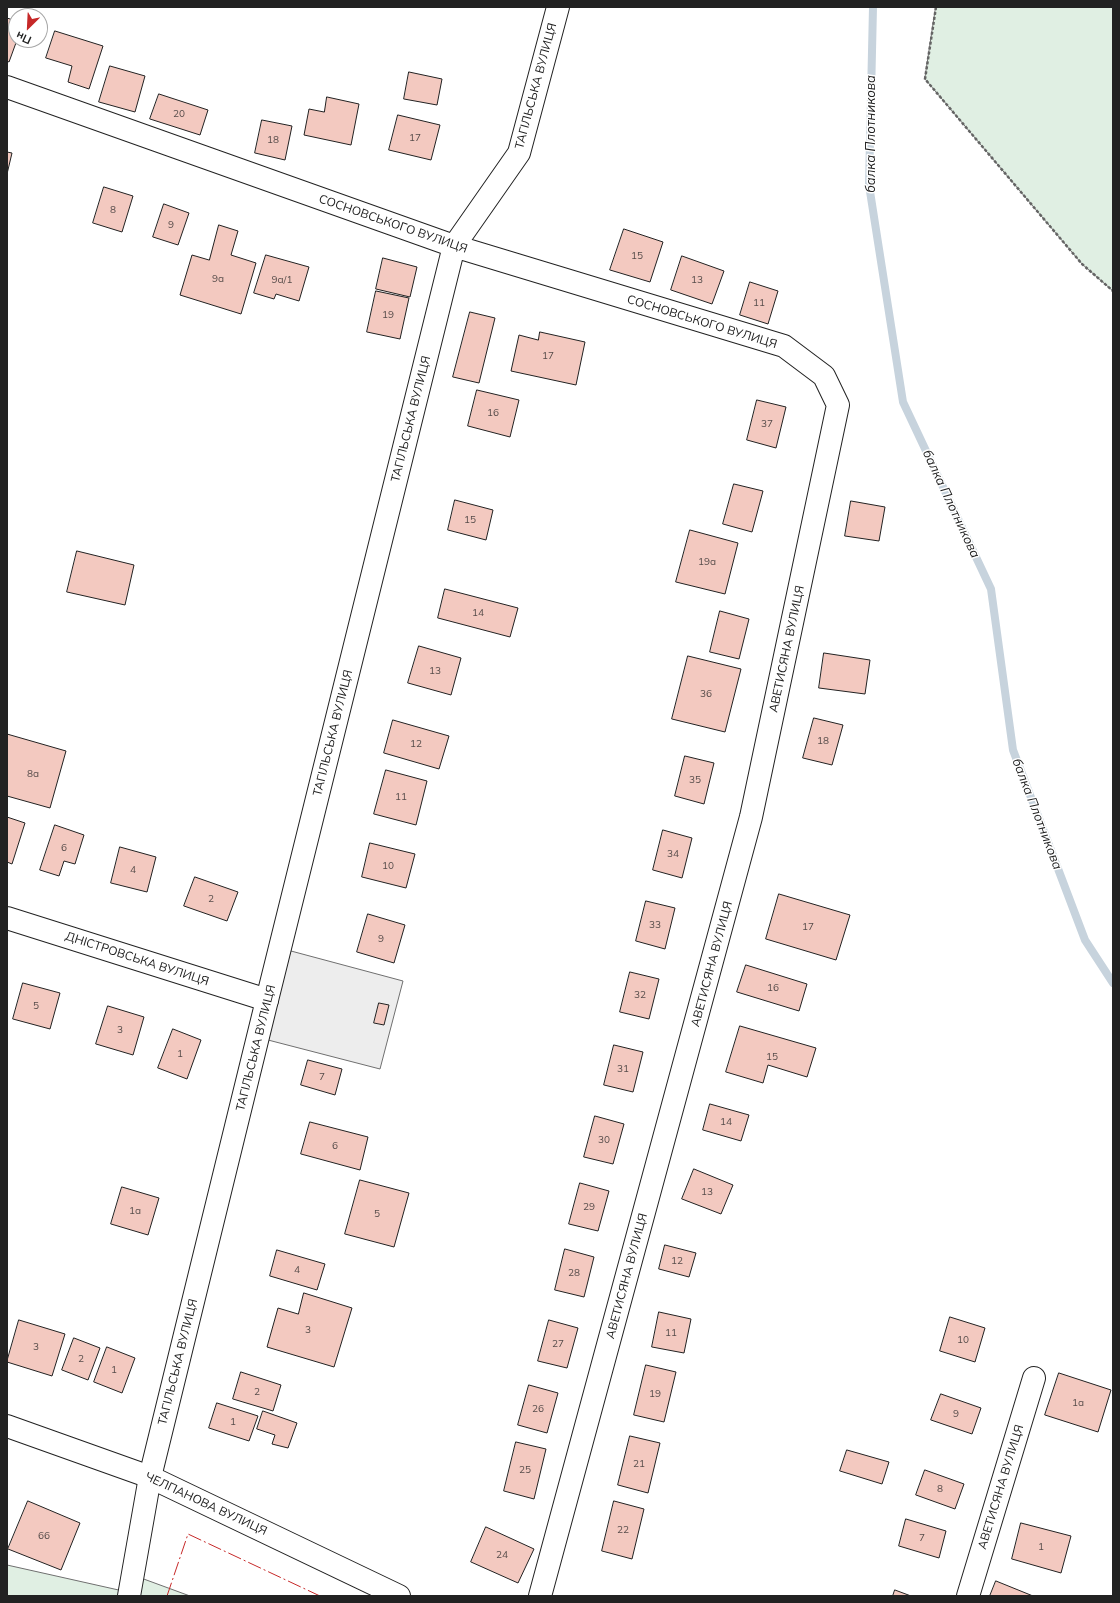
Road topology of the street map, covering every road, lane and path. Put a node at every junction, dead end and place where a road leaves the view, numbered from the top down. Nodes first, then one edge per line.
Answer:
1 (558, 7) edge
2 (936, 7) edge
3 (7, 88) edge
4 (454, 246) junction
5 (1113, 291) edge
6 (784, 346) joint
7 (7, 918) edge
8 (267, 1000) junction
9 (1034, 1378) dead end
10 (7, 1426) edge
11 (150, 1477) junction
12 (129, 1596) edge
13 (399, 1596) edge
14 (540, 1596) edge
15 (968, 1596) edge

1 - 4 street, ТАГІЛЬСЬКА ВУЛИЦЯ
2 - 5 path
3 - 4 street, СОСНОВСЬКОГО ВУЛИЦЯ
4 - 6 street, СОСНОВСЬКОГО ВУЛИЦЯ
4 - 8 street, ТАГІЛЬСЬКА ВУЛИЦЯ
6 - 14 street, АВЕТИСЯНА ВУЛИЦЯ
7 - 8 street, ДНІСТРОВСЬКА ВУЛИЦЯ
8 - 11 street, ТАГІЛЬСЬКА ВУЛИЦЯ
9 - 15 street, АВЕТИСЯНА ВУЛИЦЯ
10 - 11 street, ЧЕЛПАНОВА ВУЛИЦЯ
11 - 12 street, ТАГІЛЬСЬКА ВУЛИЦЯ
11 - 13 street, ЧЕЛПАНОВА ВУЛИЦЯ

